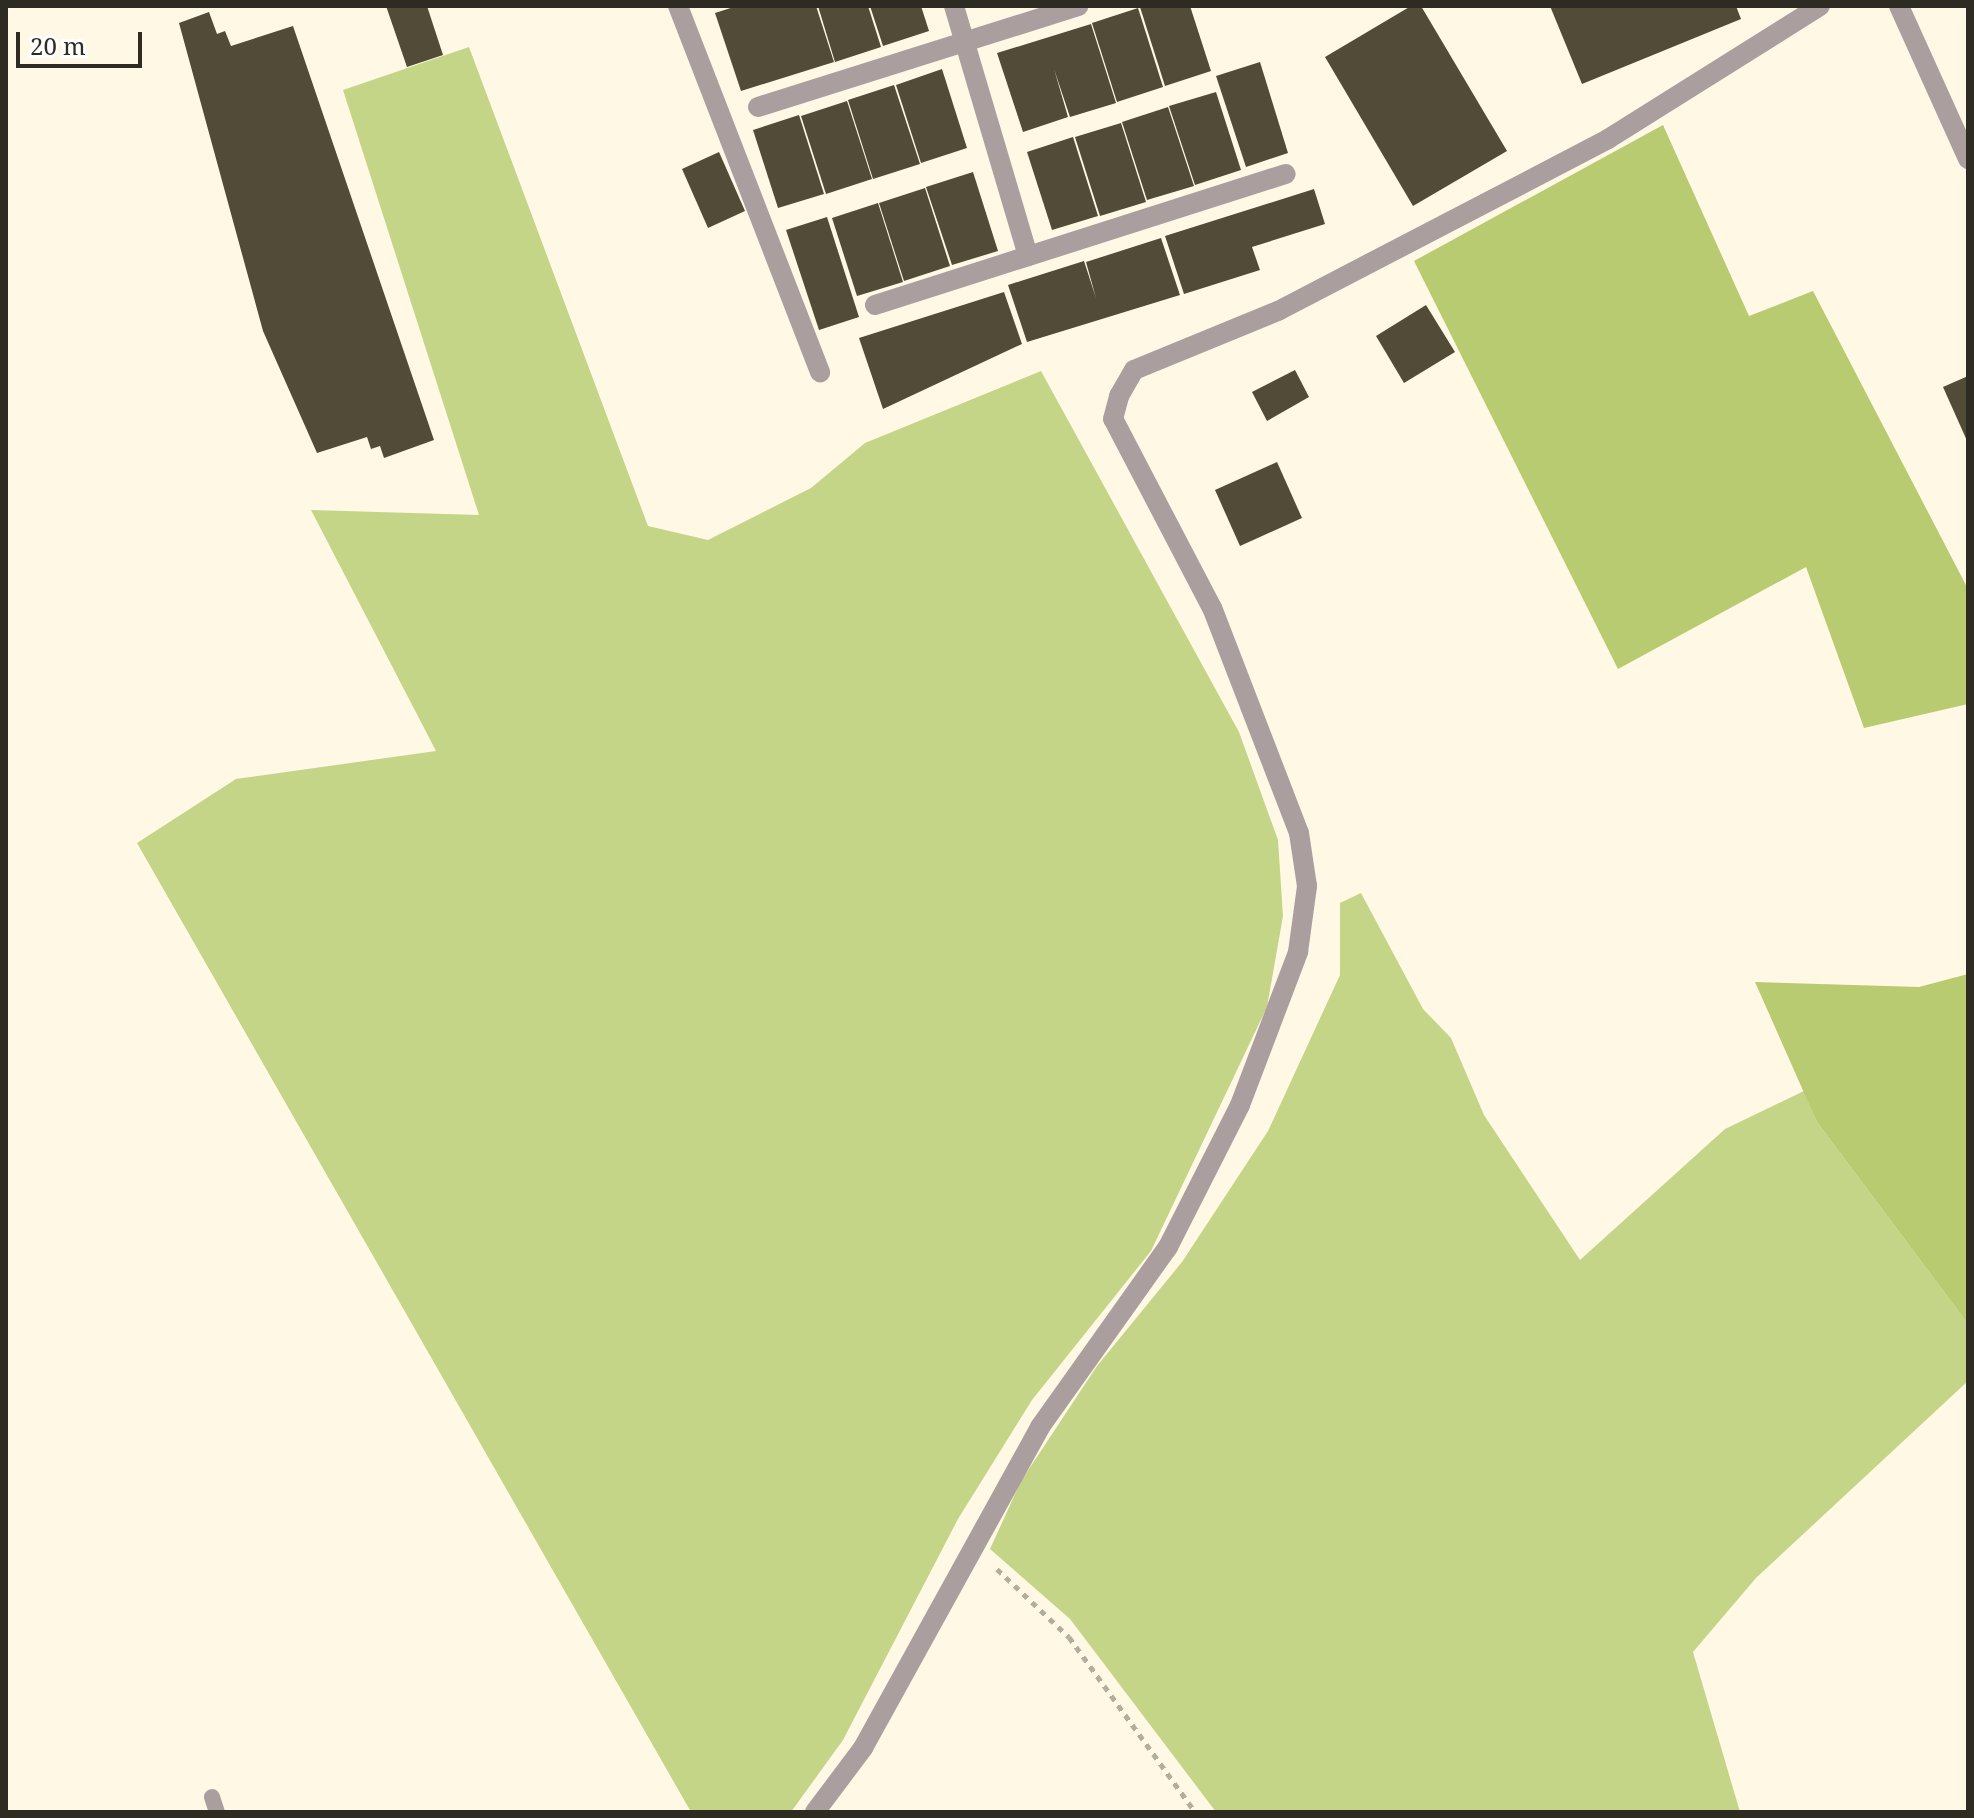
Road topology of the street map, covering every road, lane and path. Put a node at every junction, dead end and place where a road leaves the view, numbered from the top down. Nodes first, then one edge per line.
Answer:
1 (678, 6) edge
2 (954, 6) edge
3 (1078, 6) edge
4 (1820, 6) edge
5 (1899, 6) edge
6 (966, 40) junction
7 (758, 107) dead end
8 (1966, 148) edge
9 (1286, 174) dead end
10 (1028, 256) junction
11 (875, 305) dead end
12 (820, 372) dead end
13 (969, 1550) junction
14 (815, 1812) edge
15 (1195, 1812) edge

1 - 12 street
2 - 6 street
3 - 6 street
4 - 13 street
5 - 8 street
6 - 7 street
6 - 10 street
9 - 10 street
10 - 11 street
13 - 14 street
13 - 15 path

